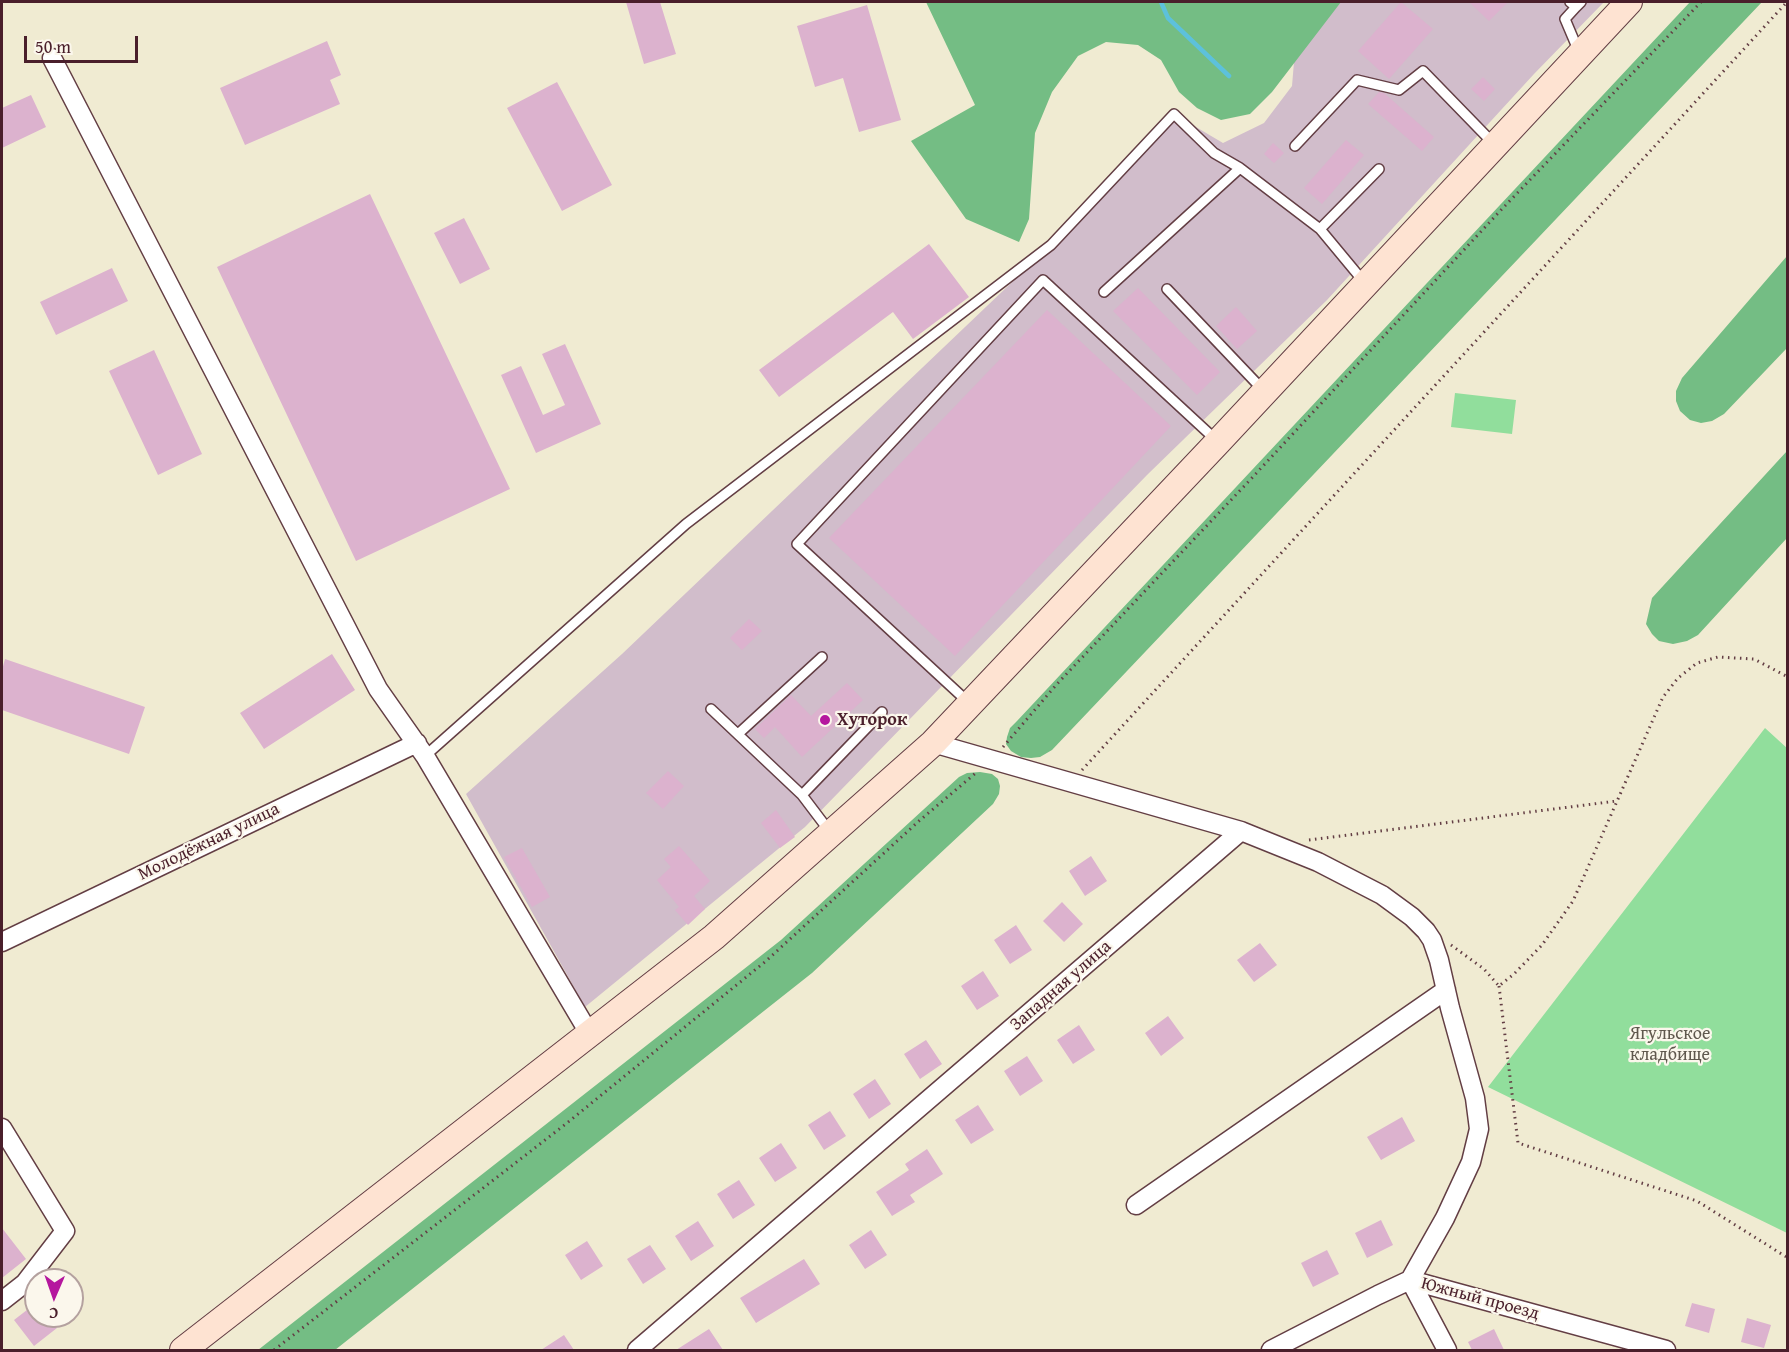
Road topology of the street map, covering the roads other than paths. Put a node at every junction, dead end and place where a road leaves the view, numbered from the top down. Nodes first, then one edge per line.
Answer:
1 (1629, 2) edge
2 (1576, 3) edge
3 (1579, 55) junction
4 (52, 58) dead end
5 (1495, 145) junction
6 (1295, 146) dead end
7 (1240, 168) junction
8 (1379, 169) dead end
9 (1320, 229) junction
10 (1365, 284) junction
11 (1167, 289) dead end
12 (1104, 292) dead end
13 (1265, 392) junction
14 (1218, 442) junction
15 (822, 657) dead end
16 (970, 703) junction
17 (711, 709) dead end
18 (882, 712) dead end
19 (738, 734) junction
20 (933, 743) junction
21 (421, 750) junction
22 (802, 795) junction
23 (1242, 831) junction
24 (831, 834) junction
25 (2, 942) edge
26 (1446, 990) junction
27 (590, 1033) junction
28 (2, 1128) edge
29 (1136, 1205) dead end
30 (1410, 1280) junction
31 (2, 1302) edge
32 (183, 1350) edge
33 (637, 1350) edge
34 (1271, 1350) edge
35 (1447, 1350) edge
36 (1666, 1350) edge

1 - 3 street
2 - 3 lane
3 - 5 street
4 - 21 street
5 - 6 lane
5 - 10 street
7 - 9 lane
7 - 12 lane
7 - 21 lane
8 - 9 lane
9 - 10 lane
10 - 13 street
11 - 13 lane
13 - 14 street
14 - 16 street
14 - 16 lane
15 - 19 lane
16 - 20 street
17 - 19 lane
18 - 22 lane
19 - 22 lane
20 - 23 street
20 - 24 street
21 - 25 street, Молодёжная улица
21 - 27 street
22 - 24 lane
23 - 26 street
23 - 33 street, Западная улица
24 - 27 street
26 - 29 street
26 - 30 street
27 - 32 street
28 - 31 street
30 - 34 street, Южный проезд
30 - 35 street
30 - 36 street, Южный проезд

